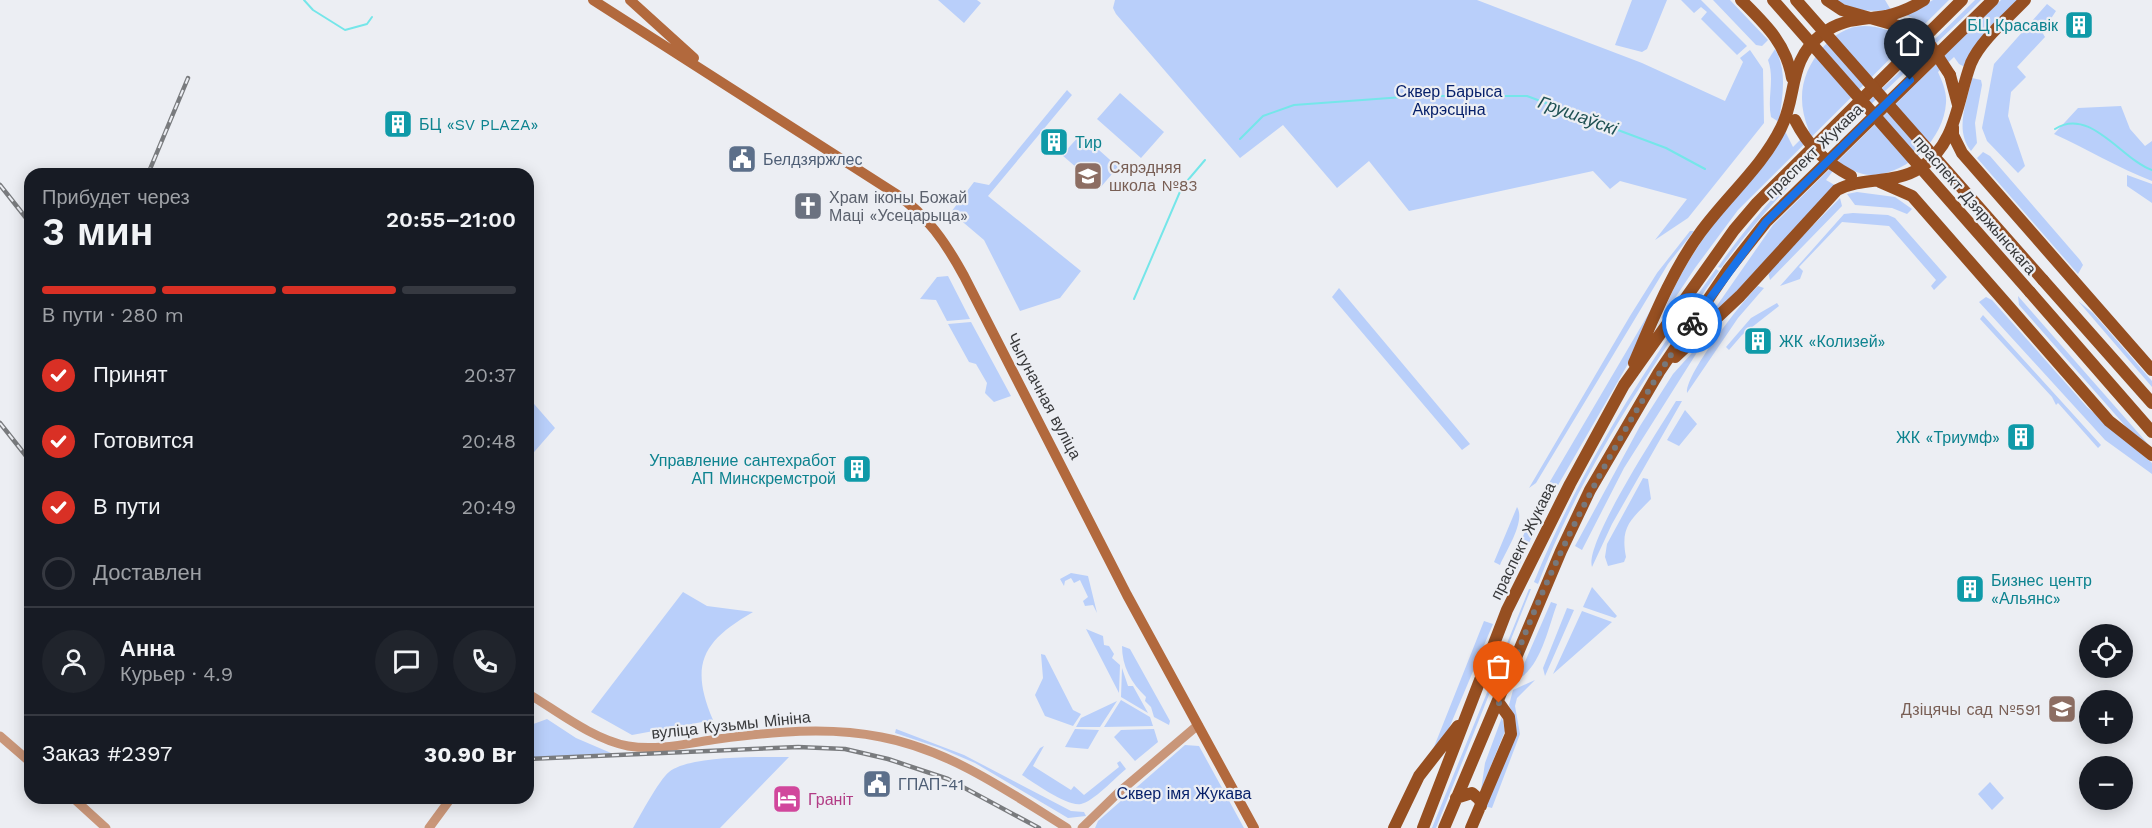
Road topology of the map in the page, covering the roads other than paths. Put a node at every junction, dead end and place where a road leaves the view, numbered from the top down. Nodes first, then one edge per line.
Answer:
1 (630, 0) edge
2 (1741, 0) edge
3 (1773, 0) edge
4 (1796, 0) edge
5 (1827, 0) edge
6 (1924, 0) edge
7 (1962, 0) edge
8 (1992, 0) edge
9 (2025, 0) edge
10 (601, 1) edge
11 (1871, 18) junction
12 (705, 69) junction
13 (1792, 82) junction
14 (1791, 95) junction
15 (1958, 107) junction
16 (1953, 126) junction
17 (1873, 181) junction
18 (2152, 370) edge
19 (1659, 372) junction
20 (1624, 385) junction
21 (2152, 403) edge
22 (2152, 432) edge
23 (2152, 455) edge
24 (534, 700) edge
25 (1499, 703) junction
26 (1464, 718) junction
27 (1198, 725) junction
28 (0, 736) edge
29 (24, 757) edge
30 (1419, 776) junction
31 (1438, 789) junction
32 (1456, 798) junction
33 (80, 804) edge
34 (447, 804) edge
35 (1481, 806) junction
36 (106, 828) edge
37 (429, 828) edge
38 (1067, 828) edge
39 (1082, 828) edge
40 (1254, 828) edge
41 (1394, 828) edge
42 (1423, 828) edge
43 (1444, 828) edge
44 (1471, 828) edge

1 - 12 main road, Чыгуначная вуліца
2 - 13 main road
3 - 22 main road, праспект Дзяржынскага, bridge
4 - 21 main road, праспект Дзяржынскага, bridge
5 - 11 main road
6 - 11 main road
7 - 20 main road, праспект Жукава
8 - 19 main road, праспект Жукава
9 - 15 main road
10 - 12 main road, Чыгуначная вуліца
11 - 13 main road
11 - 15 main road, bridge
12 - 27 main road, Чыгуначная вуліца
13 - 14 main road
14 - 17 main road, bridge
14 - 20 main road
15 - 16 main road
16 - 17 main road
16 - 18 main road
17 - 19 main road
17 - 23 main road
19 - 25 main road, праспект Жукава
20 - 26 main road, праспект Жукава
24 - 38 street, вуліца Кузьмы Мініна
25 - 32 main road, праспект Жукава
25 - 35 main road
26 - 30 main road
26 - 31 main road, праспект Жукава
27 - 39 street
27 - 40 main road, Чыгуначная вуліца
28 - 29 street
30 - 31 main road
30 - 41 main road
31 - 42 main road, праспект Жукава
32 - 35 main road
32 - 43 main road, праспект Жукава
33 - 36 street
34 - 37 street
35 - 44 main road

